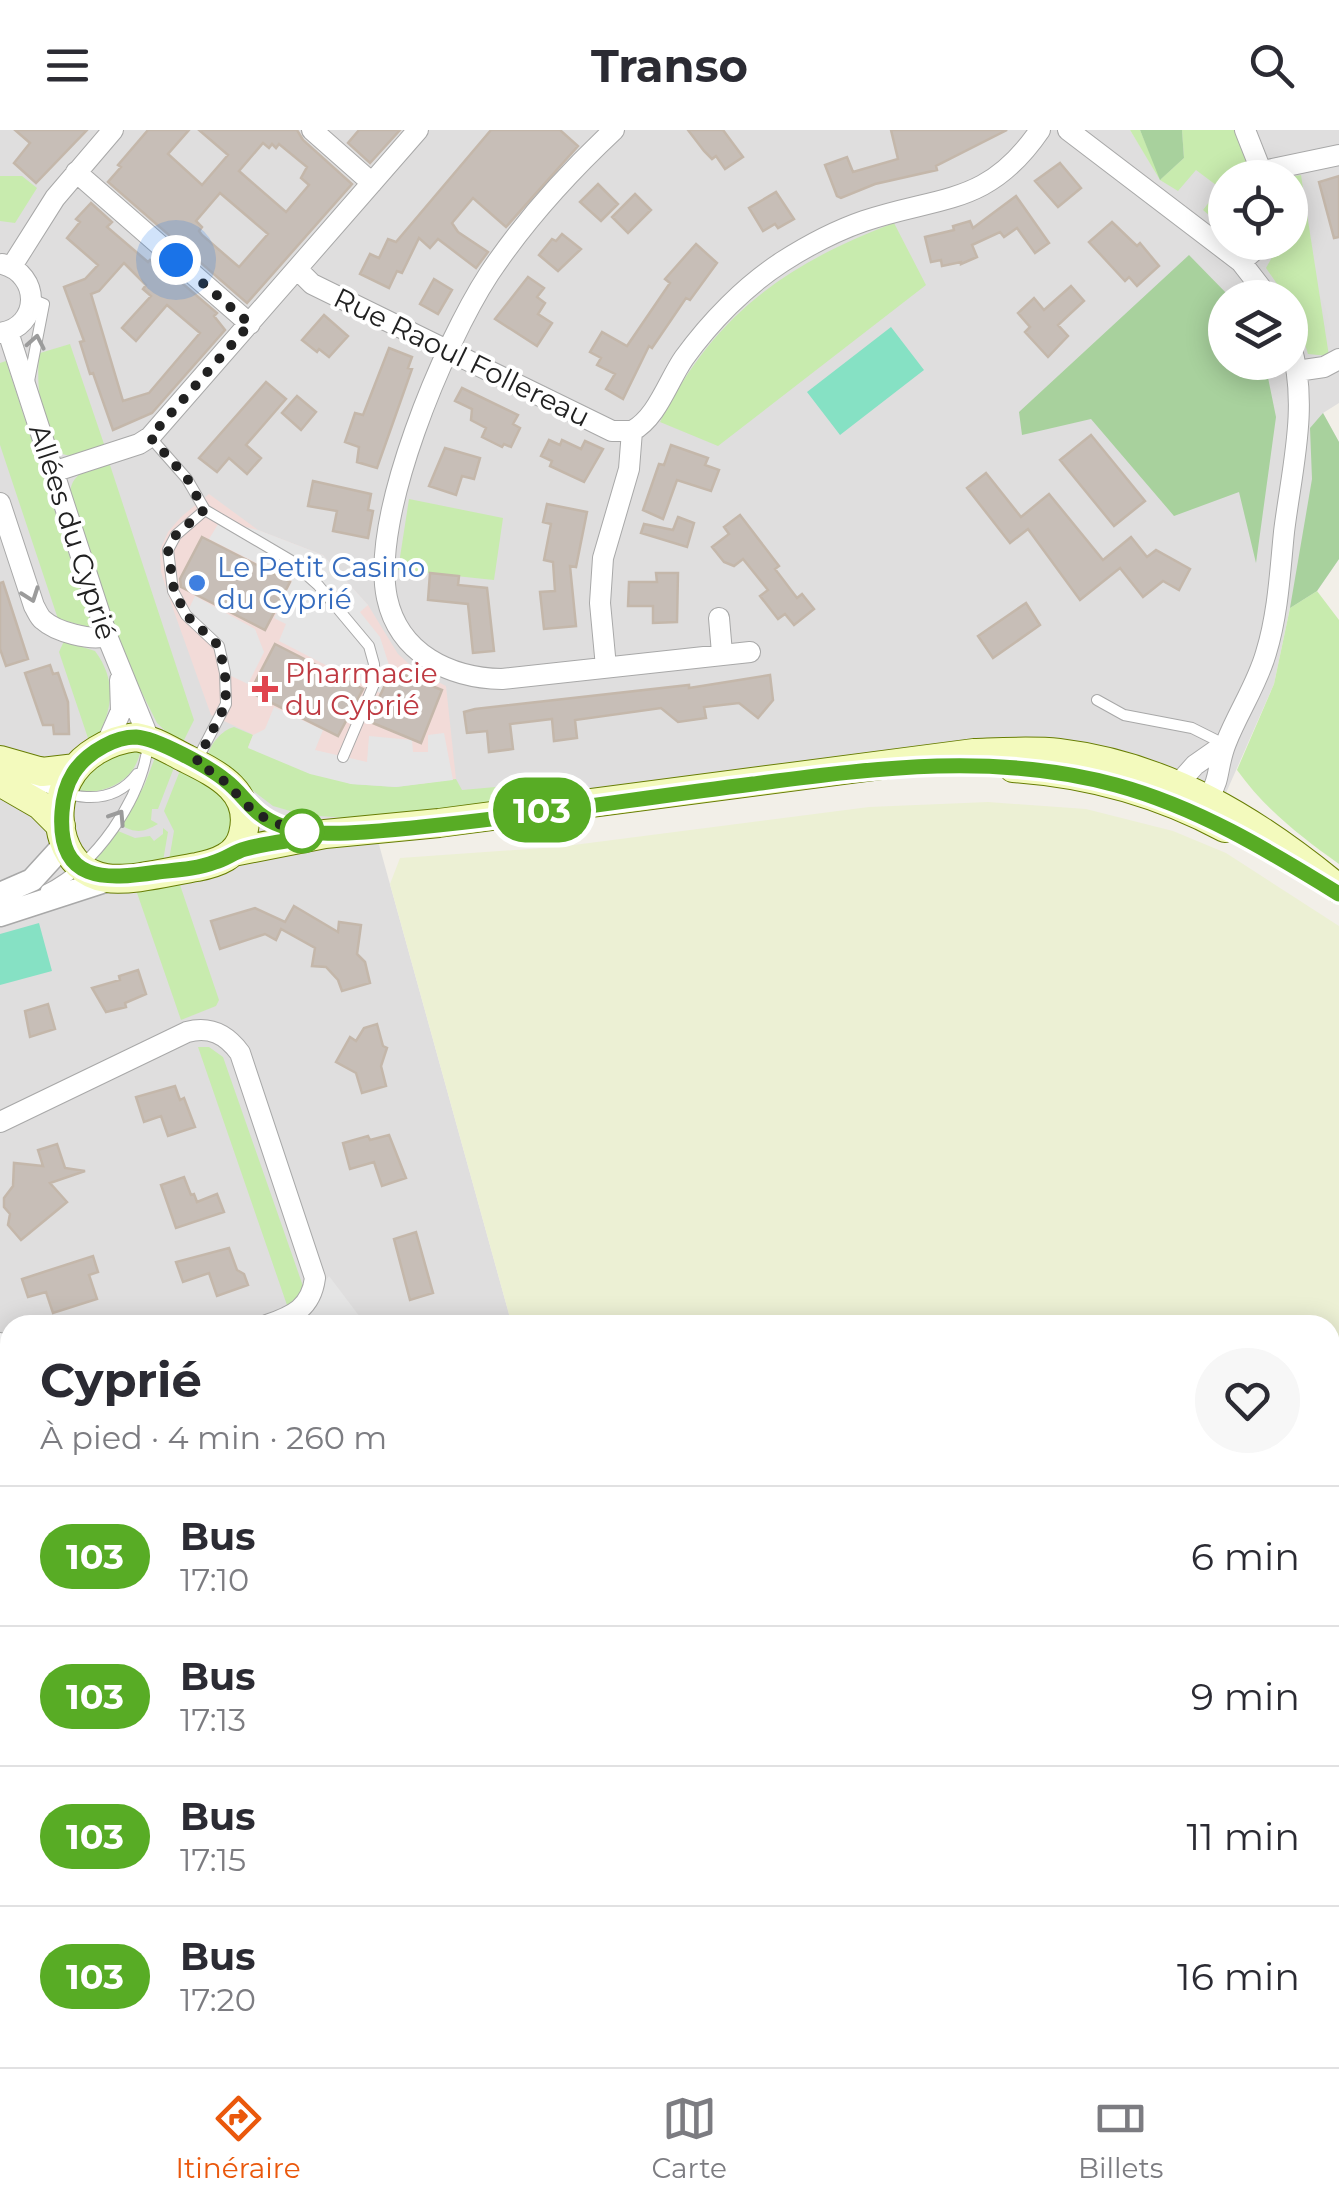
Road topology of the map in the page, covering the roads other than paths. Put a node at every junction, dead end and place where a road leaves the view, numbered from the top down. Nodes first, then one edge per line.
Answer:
1 (114, 130) edge
2 (312, 130) edge
3 (418, 130) edge
4 (614, 130) edge
5 (1040, 130) edge
6 (1068, 130) edge
7 (1244, 130) edge
8 (1339, 155) edge
9 (1257, 160) edge
10 (1308, 163) edge
11 (76, 172) junction
12 (372, 182) junction
13 (1243, 260) edge
14 (1241, 262) junction
15 (6, 265) edge
16 (298, 270) junction
17 (1254, 280) edge
18 (32, 299) junction
19 (250, 324) junction
20 (4, 332) edge
21 (448, 351) junction
22 (1339, 358) edge
23 (1308, 369) edge
24 (1297, 380) edge
25 (27, 391) junction
26 (632, 431) junction
27 (156, 444) junction
28 (53, 472) junction
29 (0, 503) edge
30 (204, 510) junction
31 (718, 618) dead end
32 (107, 636) junction
33 (750, 652) dead end
34 (722, 653) junction
35 (606, 667) junction
36 (119, 672) junction
37 (1097, 700) dead end
38 (1225, 744) junction
39 (106, 745) junction
40 (147, 750) junction
41 (343, 757) dead end
42 (0, 760) edge
43 (196, 763) junction
44 (76, 768) junction
45 (0, 770) edge
46 (0, 782) edge
47 (63, 794) junction
48 (1191, 797) junction
49 (243, 802) junction
50 (325, 834) junction
51 (68, 846) junction
52 (234, 852) junction
53 (114, 878) junction
54 (1339, 892) edge
55 (0, 894) edge
56 (0, 906) edge
57 (0, 915) edge
58 (0, 1122) edge
59 (291, 1315) edge

1 - 11 street
2 - 12 street
3 - 12 street
4 - 21 street
5 - 26 street
6 - 14 street
7 - 9 street
8 - 10 street
11 - 15 street
11 - 19 street
12 - 16 street
13 - 14 street
14 - 17 street
15 - 18 street
16 - 19 street
16 - 21 street, Rue Raoul Follereau
18 - 20 street
25 -> 18 lane, Allées du Cyprié
19 - 27 street
20 - 25 street, Allées du Cyprié
21 - 26 street, Rue Raoul Follereau
21 - 35 street
22 - 23 street
24 - 38 street
25 - 28 street, Allées du Cyprié
26 - 35 street
27 - 28 street
27 - 30 lane
28 - 32 street, Allées du Cyprié
29 -> 32 street
30 - 41 lane
30 - 43 lane
31 - 34 street
32 - 36 street, Allées du Cyprié
33 - 34 street
34 - 35 street
36 - 39 street, Allées du Cyprié
36 - 40 street, Allées du Cyprié
37 - 38 lane
38 - 48 street
38 - 48 street
39 - 40 main road
39 - 44 main road
40 - 43 main road
40 - 47 lane
51 -> 40 lane
42 - 44 main road
43 - 49 main road
44 - 47 main road
45 - 47 lane
46 - 51 main road
47 - 51 main road
48 - 50 main road
48 - 54 main road
49 - 50 main road
49 - 52 main road
50 - 52 main road
51 - 53 main road
51 - 55 street
51 - 56 lane
52 - 53 main road
53 - 57 street
58 - 59 street

